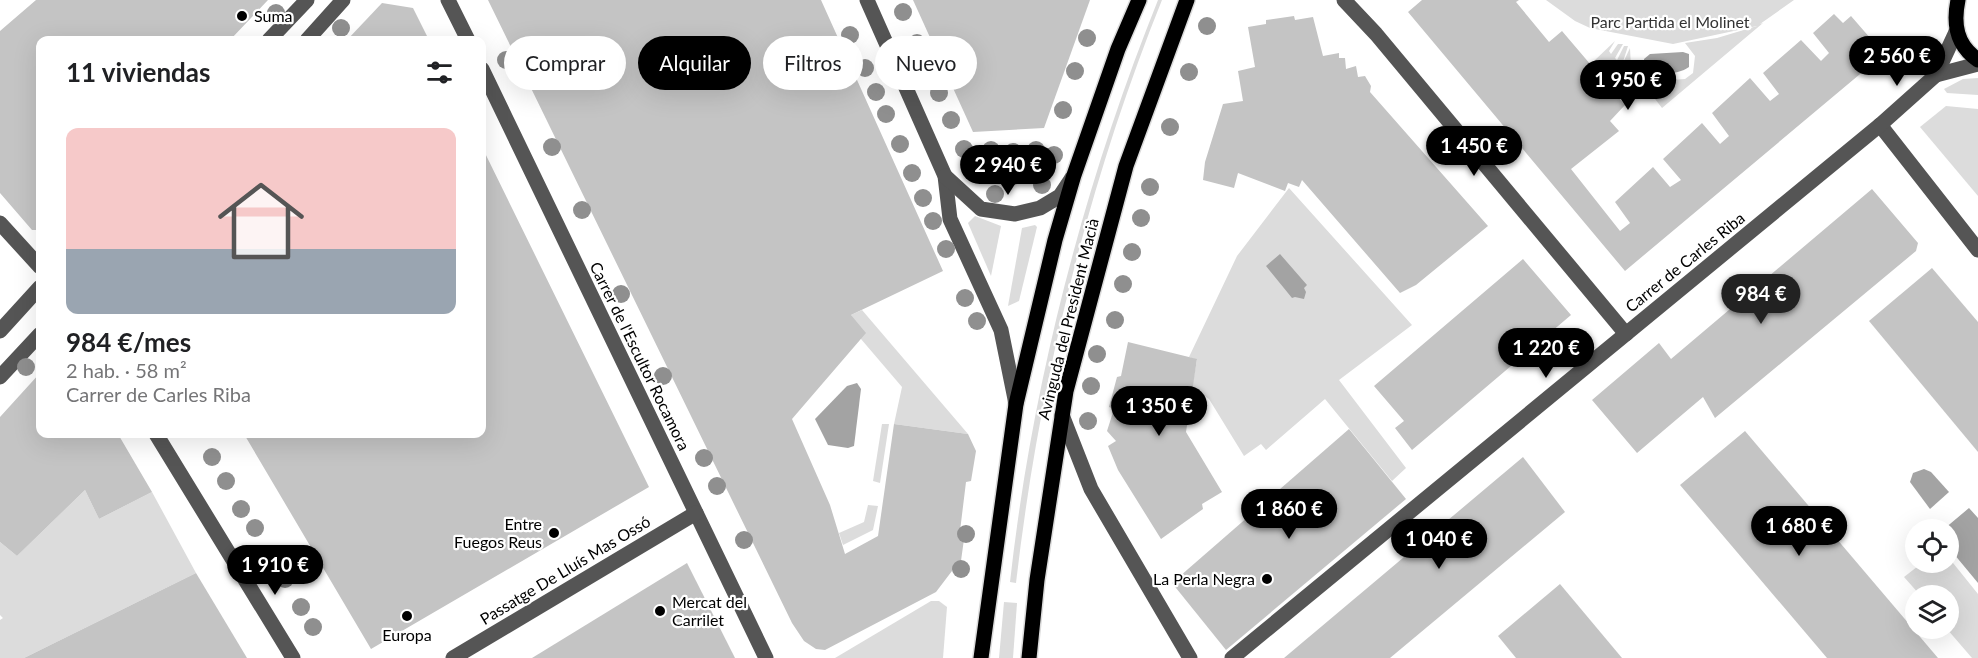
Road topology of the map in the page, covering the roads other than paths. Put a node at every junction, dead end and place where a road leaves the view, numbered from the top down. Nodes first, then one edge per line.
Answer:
1 (307, 0) edge
2 (343, 0) edge
3 (448, 0) edge
4 (867, 0) edge
5 (1138, 0) edge
6 (1187, 0) edge
7 (1344, 0) edge
8 (1958, 0) edge
9 (1956, 32) junction
10 (273, 36) edge
11 (311, 36) edge
12 (466, 36) edge
13 (1978, 62) edge
14 (1936, 75) junction
15 (486, 77) edge
16 (1880, 125) junction
17 (1074, 175) junction
18 (945, 176) junction
19 (0, 223) edge
20 (1978, 250) edge
21 (36, 263) edge
22 (36, 291) edge
23 (0, 331) edge
24 (1626, 334) junction
25 (36, 338) edge
26 (0, 377) edge
27 (1016, 404) junction
28 (1062, 415) junction
29 (158, 438) edge
30 (696, 513) junction
31 (293, 658) edge
32 (453, 658) edge
33 (766, 658) edge
34 (981, 658) edge
35 (1029, 658) edge
36 (1190, 658) edge
37 (1232, 658) edge

1 - 10 street
2 - 11 street
3 - 12 street
4 - 18 street
5 - 17 main road, Avinguda del President Macià
6 - 28 main road, Avinguda del President Macià
7 - 24 street
8 - 9 main road
9 - 13 main road
9 - 14 street, Carrer de Carles Riba
13 - 14 street, Carrer de Carles Riba
14 - 16 street, Carrer de Carles Riba
15 - 30 street, Carrer de l'Escultor Rocamora
16 - 20 street
16 - 24 street, Carrer de Carles Riba
17 - 18 street
17 - 27 main road, Avinguda del President Macià
18 - 27 street
19 - 21 street
22 - 23 street
24 - 37 street, Carrer de Carles Riba
25 - 26 street
27 - 34 main road, Avinguda del President Macià
28 - 35 main road, Avinguda del President Macià
28 - 36 street
29 - 31 street
30 - 32 street, Passatge De Lluís Mas Ossó
30 - 33 street, Carrer de l'Escultor Rocamora

